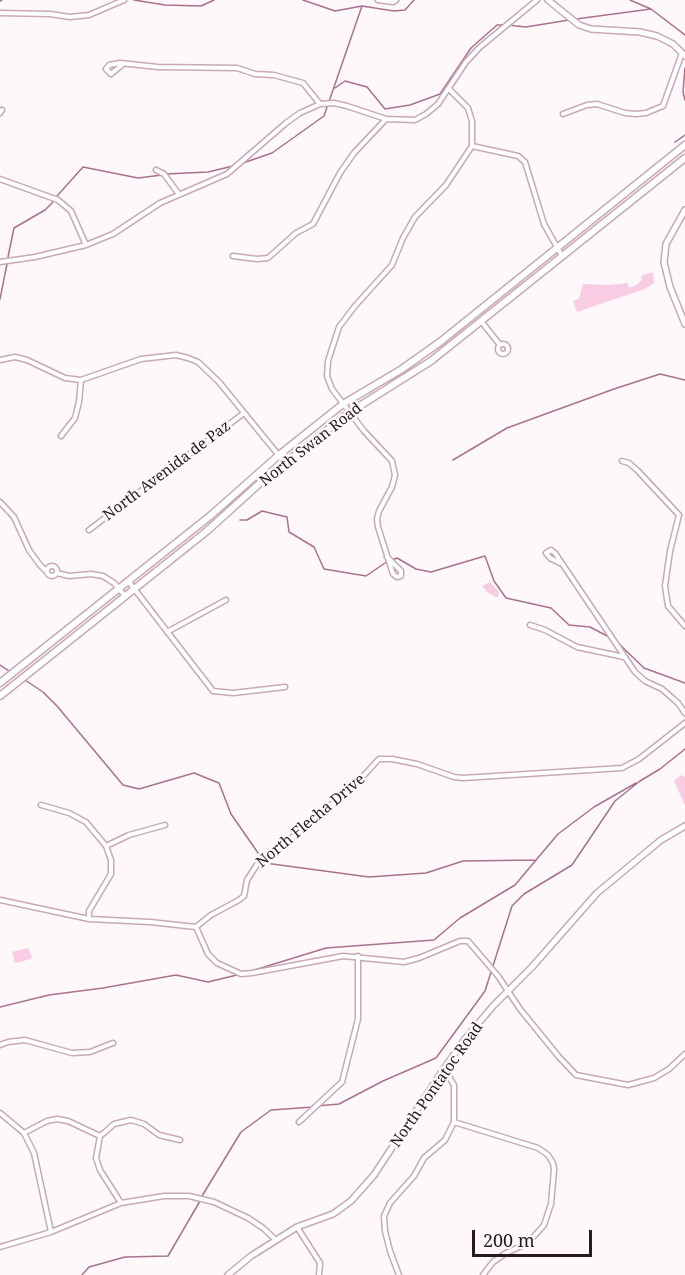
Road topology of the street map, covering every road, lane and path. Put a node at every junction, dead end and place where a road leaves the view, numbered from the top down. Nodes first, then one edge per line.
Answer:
1 (124, 0) edge
2 (378, 0) edge
3 (396, 0) edge
4 (537, 0) edge
5 (548, 0) edge
6 (116, 1) edge
7 (0, 13) edge
8 (684, 54) edge
9 (123, 64) dead end
10 (449, 90) junction
11 (320, 104) junction
12 (563, 114) dead end
13 (386, 119) junction
14 (685, 145) edge
15 (472, 146) junction
16 (685, 158) edge
17 (156, 170) dead end
18 (0, 179) edge
19 (178, 193) junction
20 (685, 210) edge
21 (86, 245) junction
22 (556, 247) junction
23 (233, 256) dead end
24 (562, 256) junction
25 (0, 262) edge
26 (481, 321) junction
27 (685, 324) edge
28 (500, 345) dead end
29 (0, 360) edge
30 (81, 380) junction
31 (343, 404) junction
32 (350, 412) junction
33 (244, 413) junction
34 (61, 436) dead end
35 (279, 455) junction
36 (622, 461) dead end
37 (285, 463) junction
38 (0, 501) edge
39 (685, 512) edge
40 (678, 515) junction
41 (89, 530) dead end
42 (387, 557) junction
43 (560, 563) dead end
44 (48, 570) junction
45 (57, 573) junction
46 (129, 582) junction
47 (134, 589) junction
48 (119, 590) junction
49 (125, 597) junction
50 (226, 600) dead end
51 (530, 625) dead end
52 (685, 626) edge
53 (167, 632) junction
54 (624, 658) junction
55 (0, 683) edge
56 (285, 687) dead end
57 (0, 696) edge
58 (685, 713) edge
59 (685, 723) edge
60 (41, 805) dead end
61 (165, 825) dead end
62 (685, 826) edge
63 (106, 846) junction
64 (0, 900) edge
65 (89, 919) junction
66 (196, 927) junction
67 (358, 957) junction
68 (507, 991) junction
69 (112, 1043) dead end
70 (0, 1045) edge
71 (685, 1054) edge
72 (443, 1070) junction
73 (0, 1113) edge
74 (299, 1122) dead end
75 (453, 1122) junction
76 (24, 1133) junction
77 (100, 1136) junction
78 (180, 1140) dead end
79 (121, 1203) junction
80 (297, 1227) junction
81 (51, 1232) junction
82 (276, 1240) junction
83 (0, 1246) edge
84 (228, 1275) edge
85 (319, 1275) edge
86 (399, 1275) edge
87 (483, 1275) edge

1 - 6 street
2 - 3 street
4 - 10 street
5 - 8 street
6 - 7 street
8 - 12 street
9 - 11 street
10 - 13 street
10 - 15 street
11 - 13 street
11 - 19 street
13 - 23 street
14 - 22 main road, North Swan Road
15 - 22 street
15 - 31 street
16 - 24 main road, North Swan Road
17 - 19 street
18 - 21 street
19 - 21 street
20 - 27 street
21 - 25 street
22 - 24 street
22 - 31 main road, North Swan Road
24 - 26 main road, North Swan Road
26 - 28 street
26 - 32 main road, North Swan Road
29 - 30 street
30 - 33 street
30 - 34 street
31 - 32 street
31 - 35 main road, North Swan Road
32 - 37 main road, North Swan Road
32 - 42 street
33 - 35 street
33 - 41 street, North Avenida de Paz
35 - 37 street
35 - 46 main road, North Swan Road
36 - 40 street
37 - 47 main road, North Swan Road
38 - 44 street
39 - 40 street
40 - 52 street
42 - 42 street
43 - 54 street
44 - 45 street
44 - 45 street
45 - 48 street
46 - 47 street
46 - 48 main road, North Swan Road
47 - 49 main road, North Swan Road
47 - 53 street
48 - 49 street
48 - 55 main road, North Swan Road
49 - 57 main road, North Swan Road
50 - 53 street
51 - 54 street
53 - 56 street
54 - 58 street
59 - 66 street, North Flecha Drive
60 - 63 street
61 - 63 street
62 - 68 street, North Pontatoc Road
63 - 65 street
64 - 65 street
65 - 66 street
66 - 67 street
67 - 68 street
67 - 74 street
68 - 71 street
68 - 72 street, North Pontatoc Road
69 - 70 street
72 - 75 street
72 - 80 street, North Pontatoc Road
73 - 76 street
75 - 86 street
75 - 87 street
76 - 77 street
76 - 81 street
77 - 78 street
77 - 79 street
79 - 81 street
79 - 82 street
80 - 82 street, North Pontatoc Road
80 - 85 street
81 - 83 street
82 - 84 street, North Pontatoc Road

